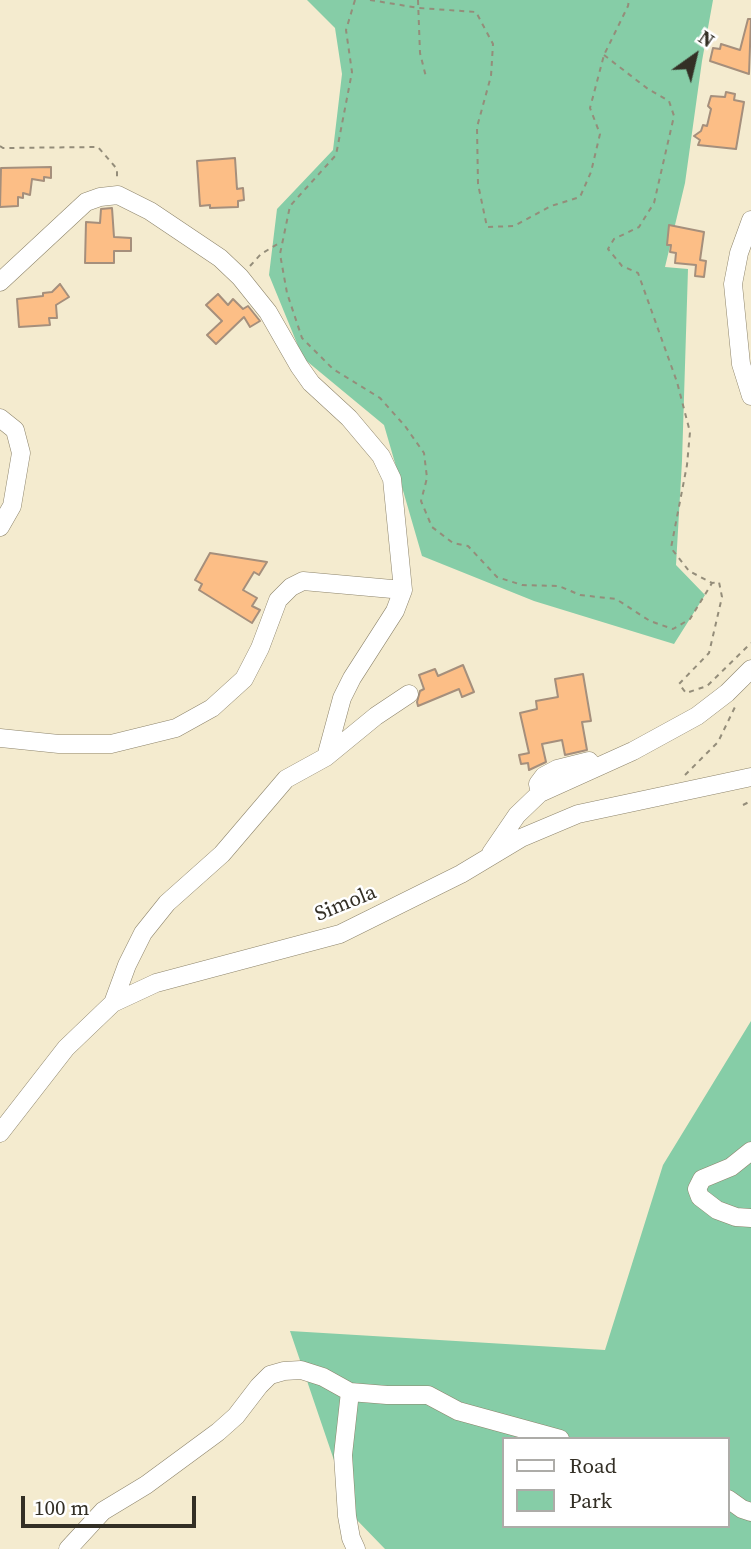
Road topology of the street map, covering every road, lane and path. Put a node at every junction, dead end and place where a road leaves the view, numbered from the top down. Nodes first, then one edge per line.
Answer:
1 (355, 0) edge
2 (370, 0) edge
3 (418, 0) edge
4 (629, 0) edge
5 (419, 8) junction
6 (604, 55) junction
7 (426, 77) dead end
8 (1, 147) edge
9 (118, 195) junction
10 (751, 220) edge
11 (283, 242) junction
12 (240, 277) junction
13 (0, 282) edge
14 (751, 396) edge
15 (0, 418) edge
16 (0, 527) edge
17 (712, 583) junction
18 (403, 590) junction
19 (751, 643) edge
20 (751, 669) edge
21 (409, 694) dead end
22 (734, 708) dead end
23 (0, 738) edge
24 (326, 757) junction
25 (751, 777) edge
26 (686, 779) dead end
27 (751, 802) edge
28 (743, 805) dead end
29 (487, 859) junction
30 (113, 1003) junction
31 (0, 1133) edge
32 (751, 1151) edge
33 (751, 1218) edge
34 (350, 1392) junction
35 (553, 1437) edge
36 (730, 1501) edge
37 (751, 1512) edge
38 (68, 1549) edge
39 (356, 1549) edge

1 - 11 path
2 - 5 path
3 - 5 path
4 - 6 path
5 - 6 path
5 - 7 path
6 - 17 path
8 - 9 path
9 - 12 street
9 - 13 street
10 - 14 street
11 - 12 path
11 - 17 path
12 - 18 street
15 - 16 street
17 - 19 path
18 - 23 street
18 - 24 street
20 - 29 street
21 - 24 street
22 - 26 path
24 - 30 street
25 - 29 street, Simola
27 - 28 path
29 - 30 street, Simola
30 - 31 street, Simola
32 - 33 street
34 - 35 street
34 - 38 street
34 - 39 street
36 - 37 street

